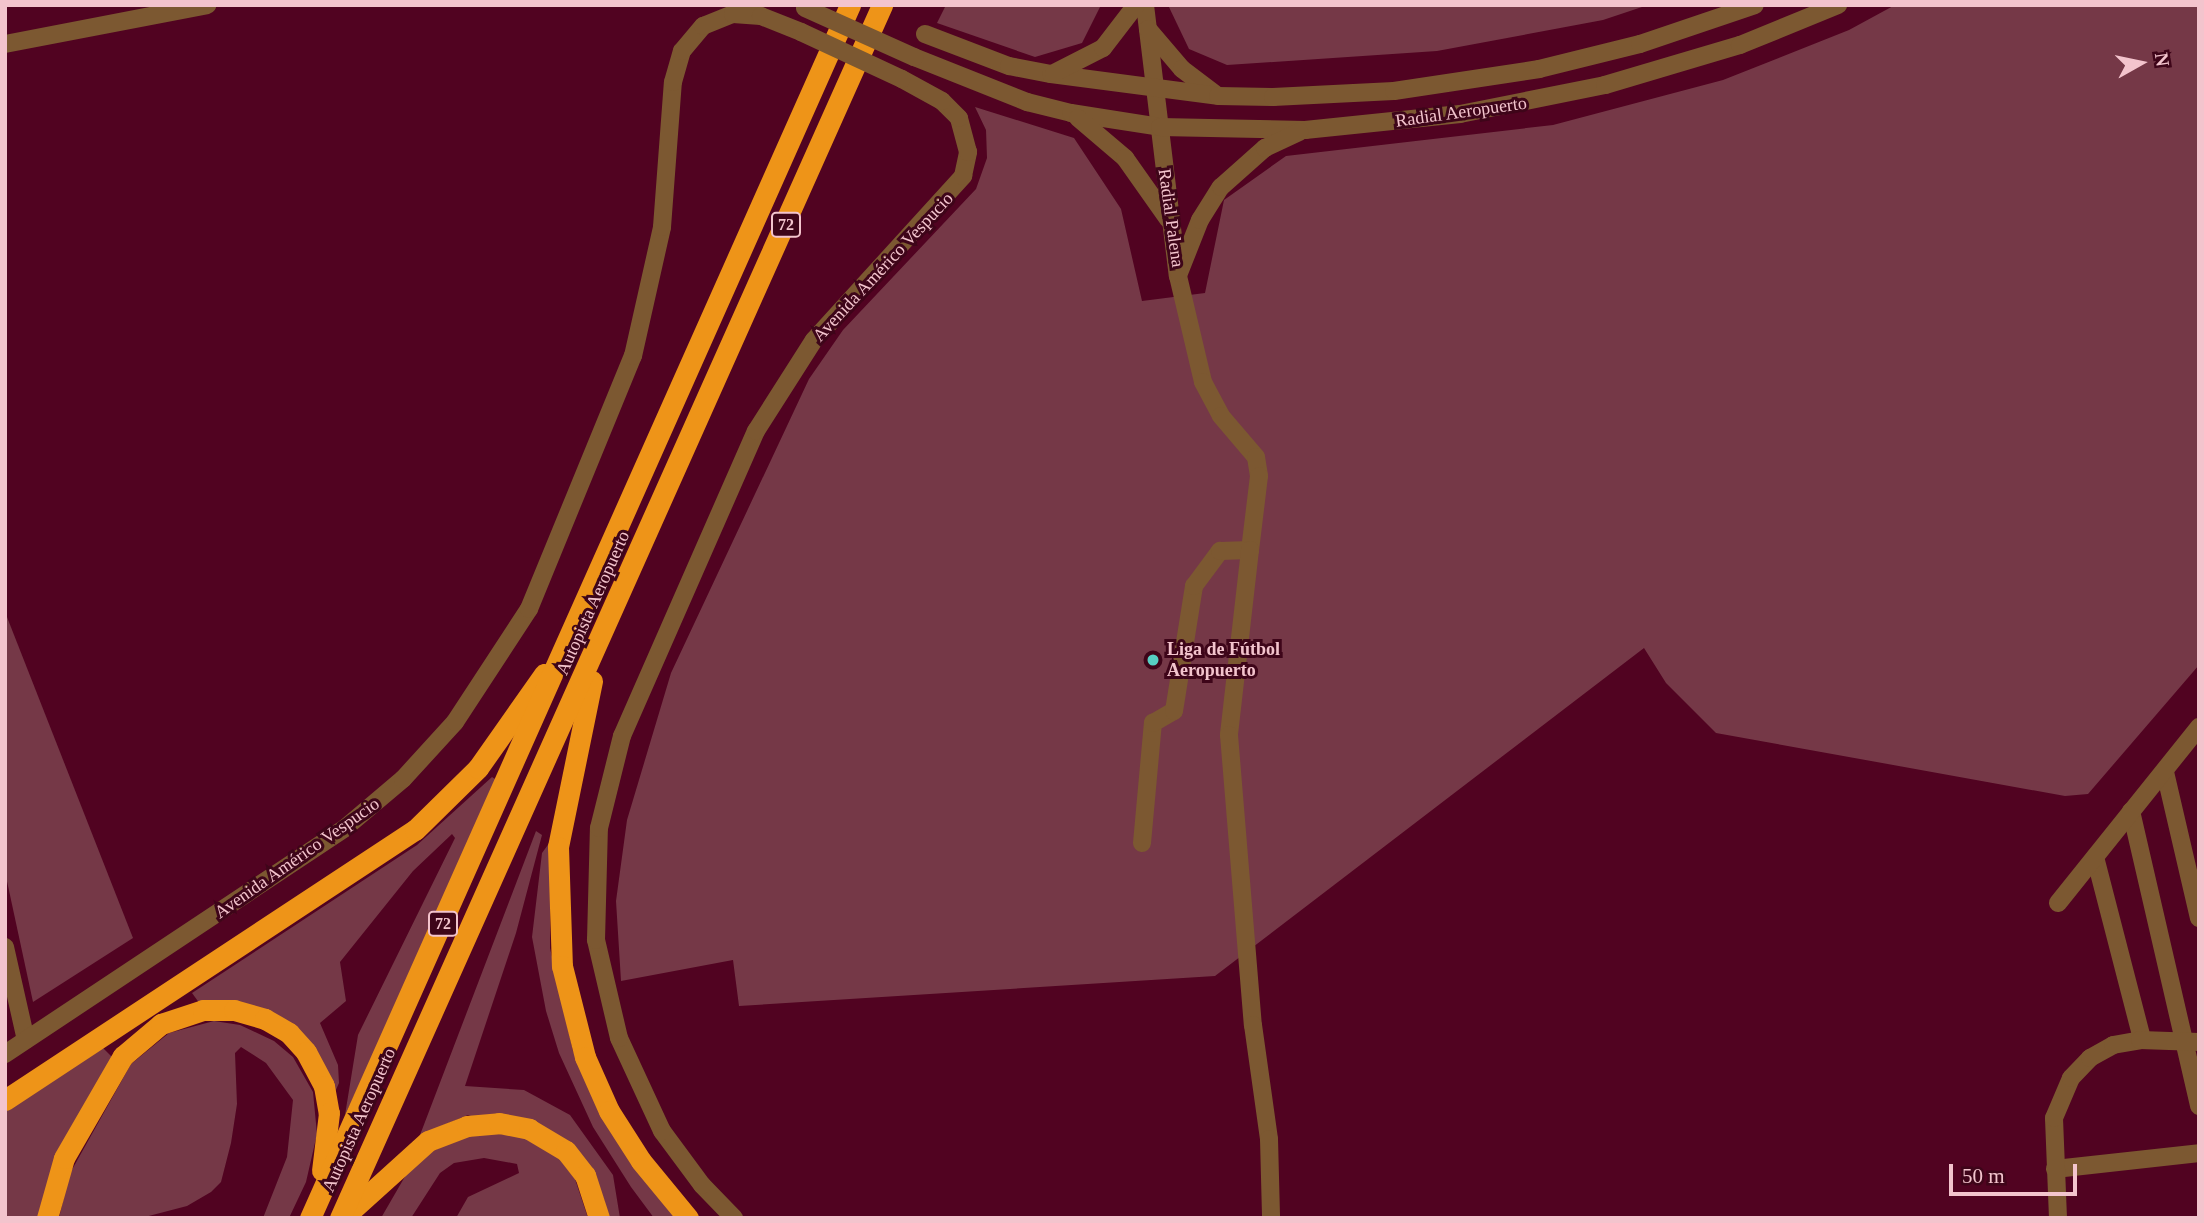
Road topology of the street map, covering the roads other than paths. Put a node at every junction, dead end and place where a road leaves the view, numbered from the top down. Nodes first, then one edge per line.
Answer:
1 (207, 5) edge
2 (850, 5) edge
3 (883, 5) edge
4 (1136, 5) edge
5 (1145, 5) edge
6 (1755, 5) edge
7 (1838, 5) edge
8 (801, 7) edge
9 (1148, 28) junction
10 (925, 34) dead end
11 (5, 44) edge
12 (1051, 75) junction
13 (1155, 87) junction
14 (1218, 96) junction
15 (1070, 113) junction
16 (1160, 127) junction
17 (1305, 130) junction
18 (1170, 221) junction
19 (1178, 276) junction
20 (1250, 550) junction
21 (575, 629) junction
22 (599, 644) junction
23 (2199, 727) edge
24 (2165, 772) junction
25 (2131, 811) junction
26 (1142, 843) dead end
27 (2095, 857) junction
28 (2058, 903) dead end
29 (2199, 918) edge
30 (5, 947) edge
31 (26, 1040) junction
32 (2142, 1040) junction
33 (2192, 1041) edge
34 (5, 1054) edge
35 (5, 1100) edge
36 (2199, 1106) edge
37 (2199, 1153) edge
38 (2055, 1169) junction
39 (47, 1218) edge
40 (310, 1218) edge
41 (342, 1218) edge
42 (599, 1218) edge
43 (688, 1218) edge
44 (734, 1218) edge
45 (1271, 1218) edge
46 (2058, 1218) edge

1 - 11 street
2 - 21 highway, Autopista Aeropuerto / 72
3 - 22 highway, Autopista Aeropuerto / 72
4 - 12 street
5 - 9 street, Radial Palena
6 - 14 street, Radial Aeropuerto
7 - 17 street, Radial Aeropuerto
8 - 15 street, Radial Aeropuerto, bridge
9 - 13 street, Radial Palena
9 - 14 street
10 - 12 street, Radial Aeropuerto
12 - 13 street, Radial Aeropuerto
13 - 14 street, Radial Aeropuerto
13 - 16 street, Radial Palena
15 - 16 street, Radial Aeropuerto
15 - 18 street, Radial Aeropuerto
16 - 17 street, Radial Aeropuerto
16 - 18 street, Radial Palena
17 - 19 street, Radial Palena
18 - 19 street, Radial Palena
19 - 20 street
20 - 26 street
20 - 45 street
21 - 35 highway
21 - 40 highway, Autopista Aeropuerto / 72
22 - 41 highway, Autopista Aeropuerto / 72
22 - 43 highway
23 - 24 street
24 - 25 street
24 - 29 street
25 - 27 street
25 - 33 street
27 - 28 street
27 - 32 street
30 - 31 street
31 - 34 street, Avenida Américo Vespucio
31 - 44 street, Avenida Américo Vespucio, bridge
32 - 33 street
32 - 38 street
33 - 36 street
37 - 38 street
38 - 46 street
39 - 40 highway
41 - 42 highway

